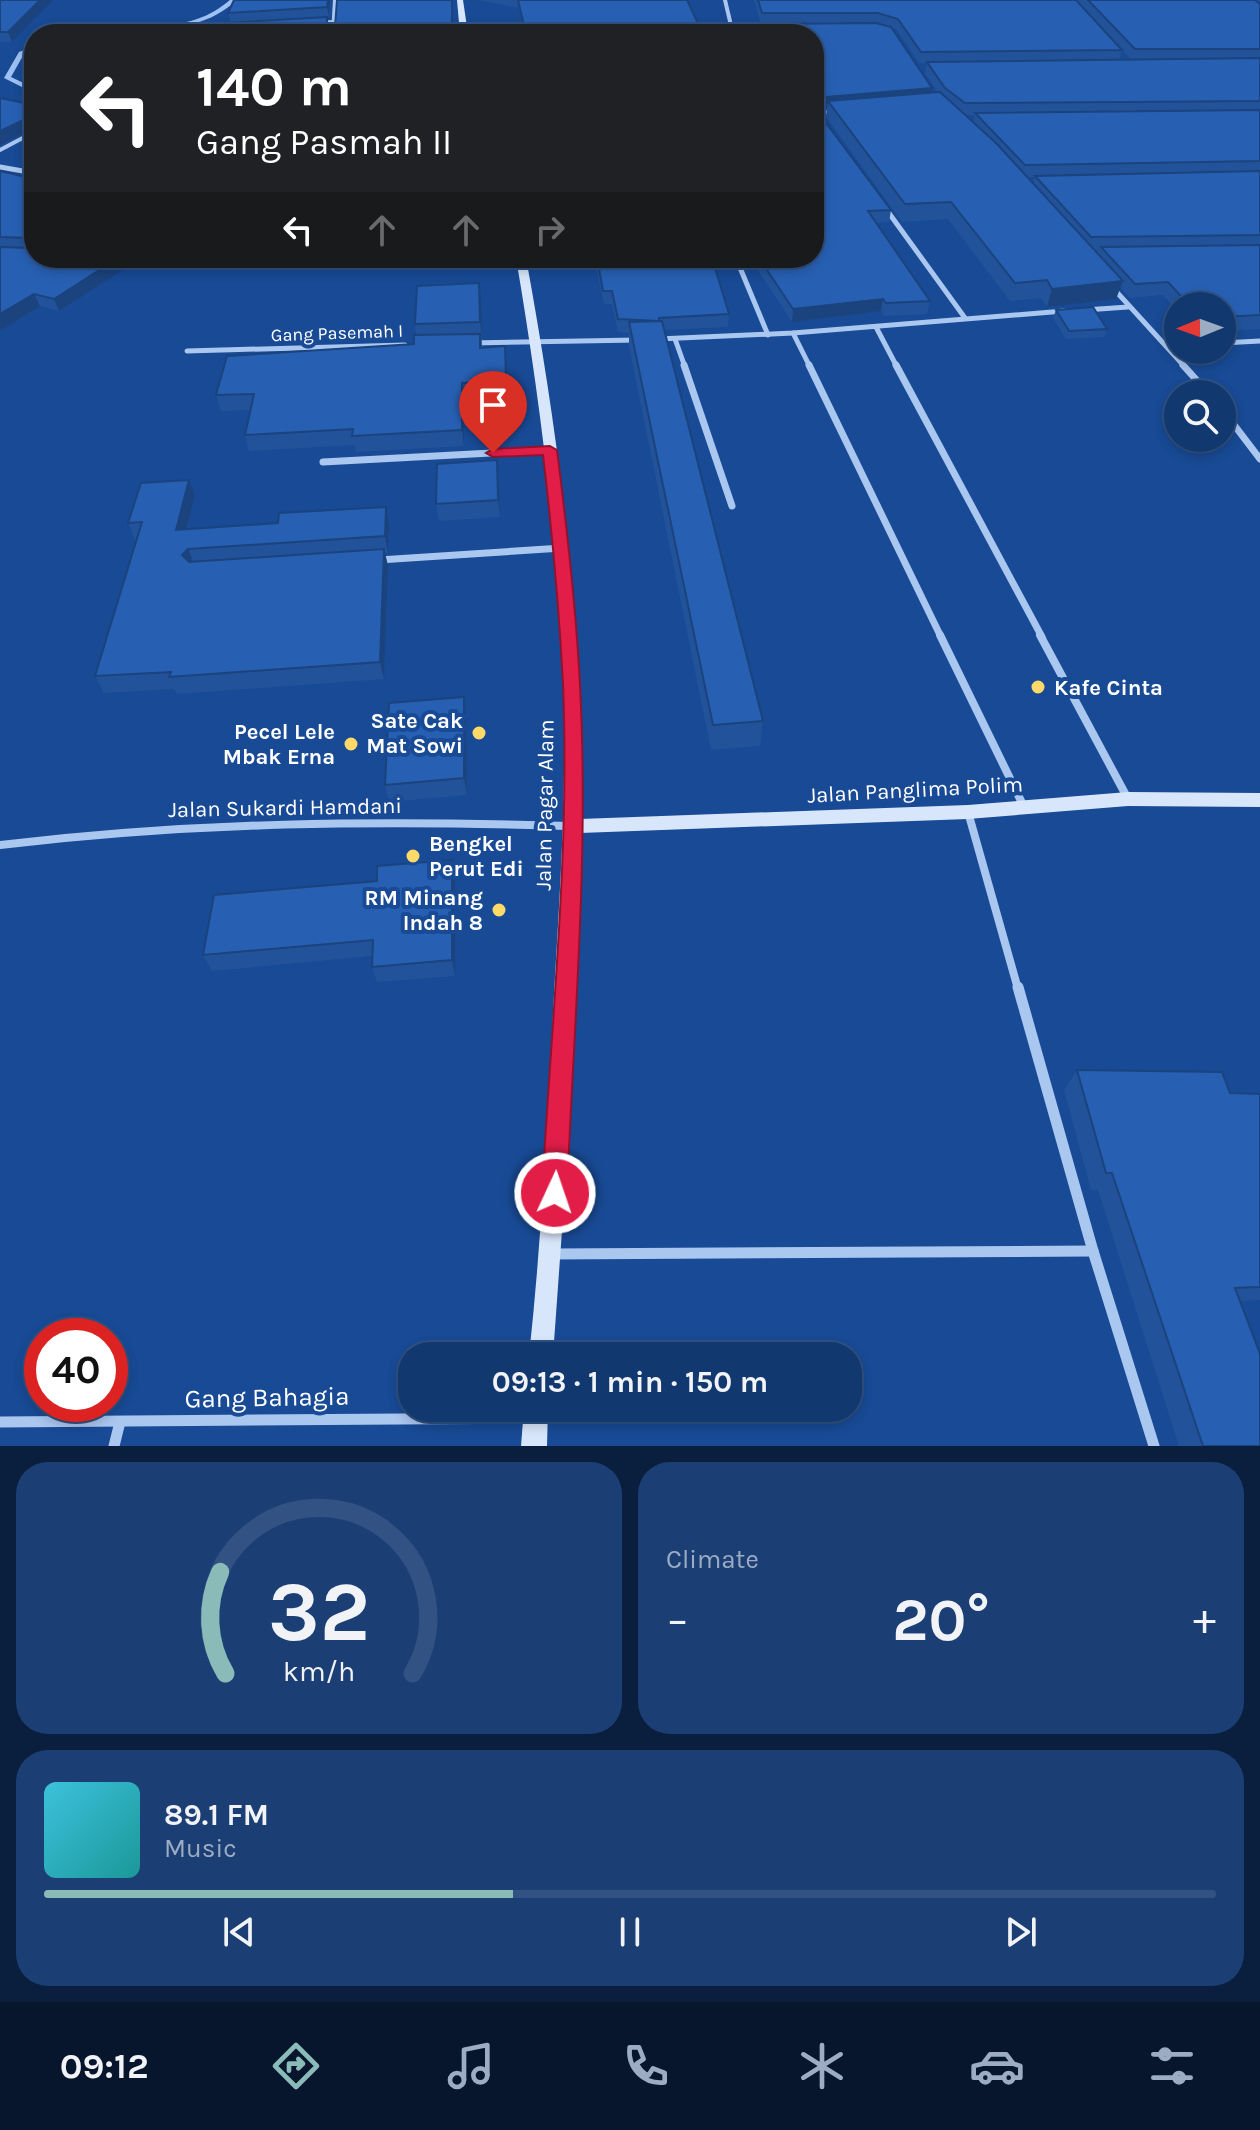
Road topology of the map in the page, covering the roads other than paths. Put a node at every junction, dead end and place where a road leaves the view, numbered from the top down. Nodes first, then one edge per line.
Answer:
1 (335, 0) edge
2 (460, 0) edge
3 (725, 0) edge
4 (333, 22) joint
5 (304, 24) edge
6 (463, 24) edge
7 (730, 24) edge
8 (847, 111) edge
9 (824, 112) edge
10 (824, 124) edge
11 (826, 126) edge
12 (24, 137) edge
13 (0, 150) edge
14 (0, 167) edge
15 (24, 171) edge
16 (882, 203) edge
17 (523, 268) edge
18 (740, 268) edge
19 (1112, 286) edge
20 (1128, 307) junction
21 (965, 318) junction
22 (876, 327) junction
23 (793, 333) junction
24 (768, 335) junction
25 (675, 339) junction
26 (536, 341) junction
27 (1260, 341) edge
28 (1236, 342) edge
29 (1164, 343) edge
30 (457, 344) edge
31 (409, 345) edge
32 (187, 351) dead end
33 (1183, 364) edge
34 (1197, 380) edge
35 (1236, 427) edge
36 (550, 450) junction
37 (1260, 459) edge
38 (323, 462) dead end
39 (732, 506) dead end
40 (562, 548) junction
41 (365, 561) edge
42 (1128, 799) junction
43 (1260, 800) edge
44 (1023, 805) junction
45 (968, 812) junction
46 (572, 826) junction
47 (0, 845) edge
48 (1093, 1251) junction
49 (552, 1254) junction
50 (543, 1342) edge
51 (398, 1416) edge
52 (0, 1422) edge
53 (24, 1422) edge
54 (120, 1422) edge
55 (128, 1422) edge
56 (535, 1422) edge
57 (114, 1446) edge
58 (534, 1446) edge
59 (1154, 1446) edge

1 - 4 street
2 - 6 street
3 - 7 street
4 - 5 street
8 - 9 street
10 - 11 street
12 - 13 street
14 - 15 street
16 - 21 street
17 - 26 street, Jalan Pagar Alam
18 - 24 street
19 - 20 street
20 - 21 street
20 - 29 street
21 - 22 street
22 - 23 street
22 - 42 street
23 - 24 street
23 - 44 street
24 - 25 street
25 - 26 street
25 - 39 street
26 - 30 street
26 - 36 street, Jalan Pagar Alam
27 - 28 street
31 - 32 street, Gang Pasemah I
33 - 34 street
35 - 37 street
36 - 38 street
36 - 40 street, Jalan Pagar Alam
40 - 41 street
40 - 46 street, Jalan Pagar Alam
42 - 43 street, Jalan Panglima Polim
42 - 44 street, Jalan Panglima Polim
44 - 45 street, Jalan Panglima Polim
45 - 46 street, Jalan Panglima Polim
45 - 48 street
46 - 47 street, Jalan Sukardi Hamdani
46 - 49 street, Jalan Pagar Alam
48 - 49 street
48 - 59 street
49 - 50 street, Jalan Pagar Alam
51 - 55 street, Gang Bahagia
52 - 53 street, Gang Bahagia
54 - 57 street
56 - 58 street

